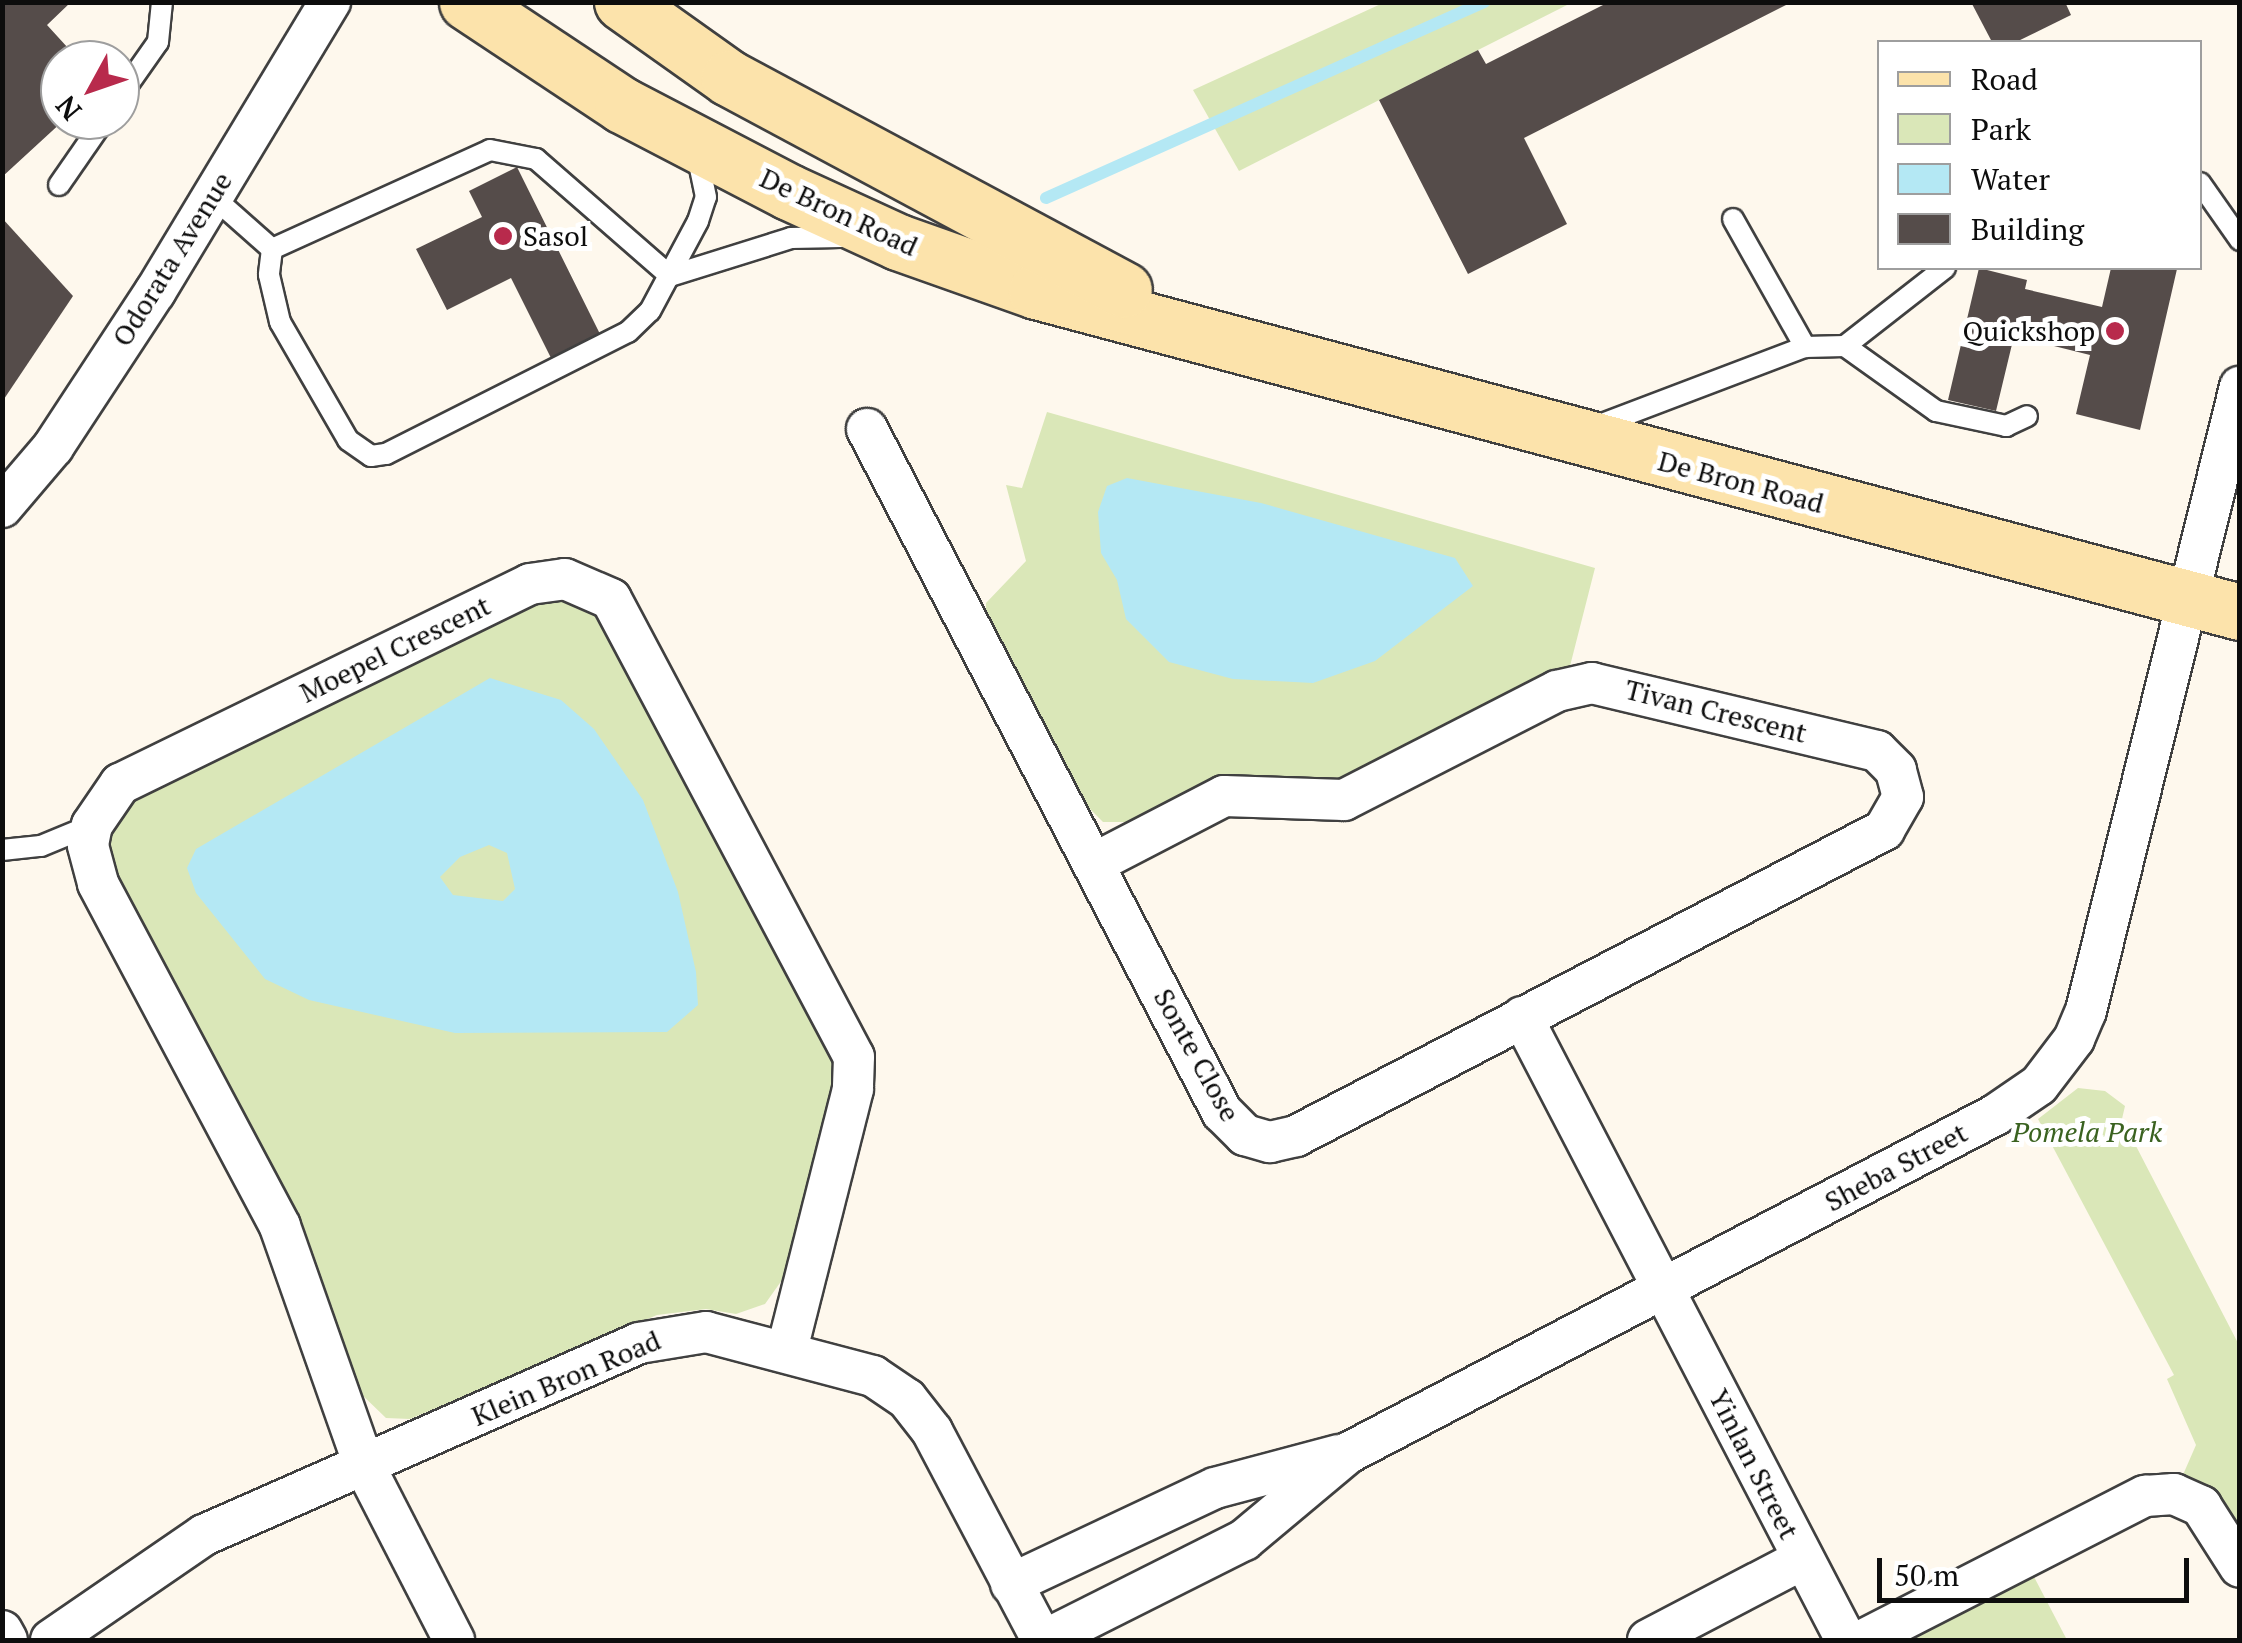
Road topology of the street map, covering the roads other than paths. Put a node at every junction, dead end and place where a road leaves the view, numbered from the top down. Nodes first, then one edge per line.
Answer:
1 (162, 2) edge
2 (330, 2) edge
3 (467, 2) edge
4 (622, 2) edge
5 (140, 68) edge
6 (90, 140) edge
7 (692, 141) junction
8 (59, 185) dead end
9 (2202, 186) edge
10 (212, 196) junction
11 (1733, 219) dead end
12 (2240, 240) edge
13 (898, 242) junction
14 (272, 249) junction
15 (1942, 270) edge
16 (670, 276) junction
17 (1845, 346) junction
18 (1244, 348) junction
19 (1805, 348) junction
20 (2240, 387) edge
21 (2027, 416) dead end
22 (868, 429) dead end
23 (1566, 438) junction
24 (2, 507) edge
25 (2185, 598) junction
26 (2240, 612) edge
27 (92, 825) junction
28 (2, 850) edge
29 (1095, 862) junction
30 (1522, 1018) junction
31 (1663, 1288) junction
32 (787, 1350) junction
33 (1348, 1453) junction
34 (364, 1465) junction
35 (1145, 1519) junction
36 (1803, 1558) junction
37 (2240, 1567) edge
38 (1173, 1576) junction
39 (1012, 1584) junction
40 (2, 1632) edge
41 (7, 1640) edge
42 (51, 1640) edge
43 (454, 1640) edge
44 (1044, 1640) edge
45 (1648, 1640) edge
46 (1846, 1640) edge
47 (1864, 1640) edge

1 - 5 lane
2 - 10 street, Odorata Avenue
3 - 7 street, De Bron Road
4 - 18 street, De Bron Road
6 - 8 lane
7 - 13 street, De Bron Road
7 - 16 lane
9 - 12 lane
10 - 14 lane
10 - 24 street, Odorata Avenue
11 - 19 lane
13 - 16 lane
13 - 18 street, De Bron Road
14 - 16 lane
14 - 16 lane
15 - 17 lane
17 - 19 lane
17 - 21 lane
18 - 23 street, De Bron Road
19 - 23 lane
20 - 25 street, Sheba Street
22 - 29 street, Sonte Close
23 - 25 street, De Bron Road
25 - 26 street, De Bron Road
25 - 31 street, Sheba Street
27 - 28 lane
27 - 32 street, Moepel Crescent
27 - 34 street
29 - 30 street, Sonte Close
29 - 30 street, Tivan Crescent
30 - 31 street
31 - 33 street, Sheba Street
31 - 36 street, Yinlan Street
32 - 34 street, Klein Bron Road
32 - 39 street, Klein Bron Road
33 - 35 street, Sheba Street
33 - 38 street, Sheba Street
34 - 42 street, Klein Bron Road
34 - 43 street
35 - 38 street
35 - 39 street, Sheba Street
36 - 45 street
36 - 46 street, Yinlan Street
37 - 47 street
38 - 44 street, Sheba Street
39 - 44 street, Klein Bron Road
40 - 41 street

